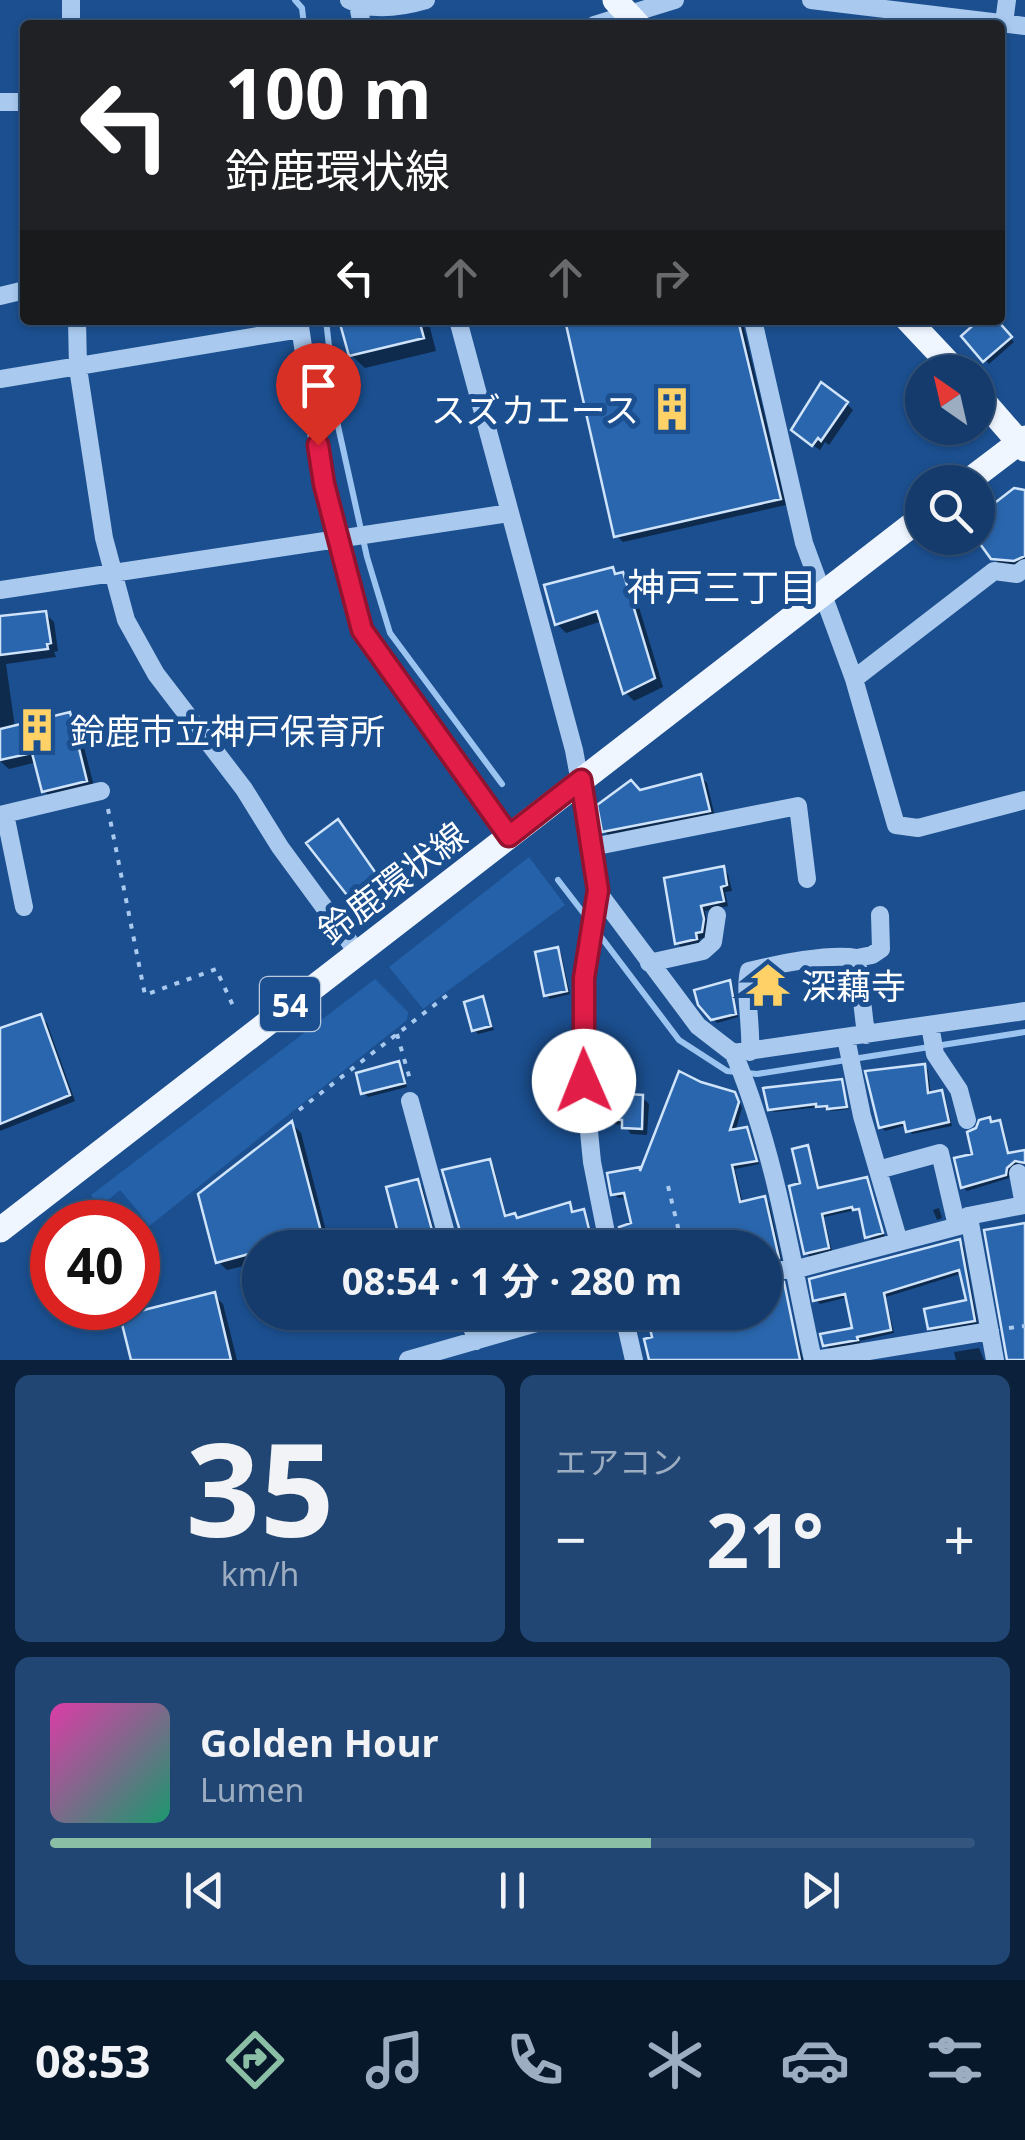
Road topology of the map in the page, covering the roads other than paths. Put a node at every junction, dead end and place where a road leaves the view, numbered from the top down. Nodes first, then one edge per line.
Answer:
1 (426, 0) edge
2 (675, 0) edge
3 (812, 0) edge
4 (355, 2) edge
5 (627, 13) edge
6 (979, 20) edge
7 (77, 325) edge
8 (300, 325) edge
9 (459, 325) edge
10 (755, 325) edge
11 (913, 325) edge
12 (940, 355) edge
13 (78, 368) junction
14 (0, 380) edge
15 (995, 413) edge
16 (1023, 443) edge
17 (991, 465) edge
18 (510, 513) junction
19 (905, 530) edge
20 (342, 536) junction
21 (1025, 568) edge
22 (112, 572) junction
23 (0, 590) edge
24 (825, 592) junction
25 (854, 678) junction
26 (581, 780) junction
27 (101, 791) road end
28 (1025, 800) edge
29 (3, 814) edge
30 (509, 836) junction
31 (592, 847) junction
32 (807, 880) dead end
33 (597, 899) junction
34 (24, 907) dead end
35 (717, 915) dead end
36 (880, 916) dead end
37 (357, 952) junction
38 (857, 958) junction
39 (649, 963) junction
40 (1025, 1011) edge
41 (931, 1028) junction
42 (866, 1035) junction
43 (847, 1042) junction
44 (740, 1056) junction
45 (410, 1101) road end
46 (967, 1120) dead end
47 (878, 1170) junction
48 (1018, 1172) dead end
49 (964, 1225) junction
50 (0, 1230) edge
51 (445, 1230) edge
52 (605, 1230) edge
53 (899, 1242) junction
54 (793, 1267) junction
55 (782, 1269) edge
56 (473, 1330) edge
57 (516, 1330) edge
58 (627, 1330) edge
59 (990, 1331) junction
60 (476, 1342) junction
61 (408, 1360) edge
62 (634, 1360) edge
63 (814, 1360) edge
64 (995, 1360) edge

1 - 4 street
2 - 5 street
3 - 6 street
7 - 13 street
8 - 13 street
8 - 20 street
9 - 18 street
10 - 24 street
11 - 12 main road
13 - 14 street
13 - 22 street
15 - 16 main road
16 - 17 main road
18 - 20 street
18 - 26 street
19 - 24 main road, 鈴鹿環状線 / 54
20 - 22 street
20 - 30 street
21 - 25 street
22 - 23 street
22 - 37 street
24 - 25 street
24 - 26 main road, 鈴鹿環状線 / 54
25 - 28 street
26 - 30 main road, 鈴鹿環状線 / 54
26 - 31 street
27 - 29 street
29 - 34 street
30 - 37 main road, 鈴鹿環状線 / 54
31 - 32 street
31 - 33 street
33 - 39 street
33 - 52 street
35 - 39 street
36 - 38 street
37 - 50 main road, 鈴鹿環状線 / 54
38 - 42 street
38 - 44 street
39 - 44 street
40 - 41 street
41 - 42 street
41 - 46 street
42 - 43 street
43 - 44 street
43 - 47 street
44 - 54 street
45 - 51 street
47 - 49 street
47 - 53 street
48 - 49 street
49 - 53 street
49 - 59 street
53 - 54 street
54 - 55 street
54 - 63 street
56 - 60 street
57 - 60 street
58 - 62 street
59 - 63 street
59 - 64 street
60 - 61 street

